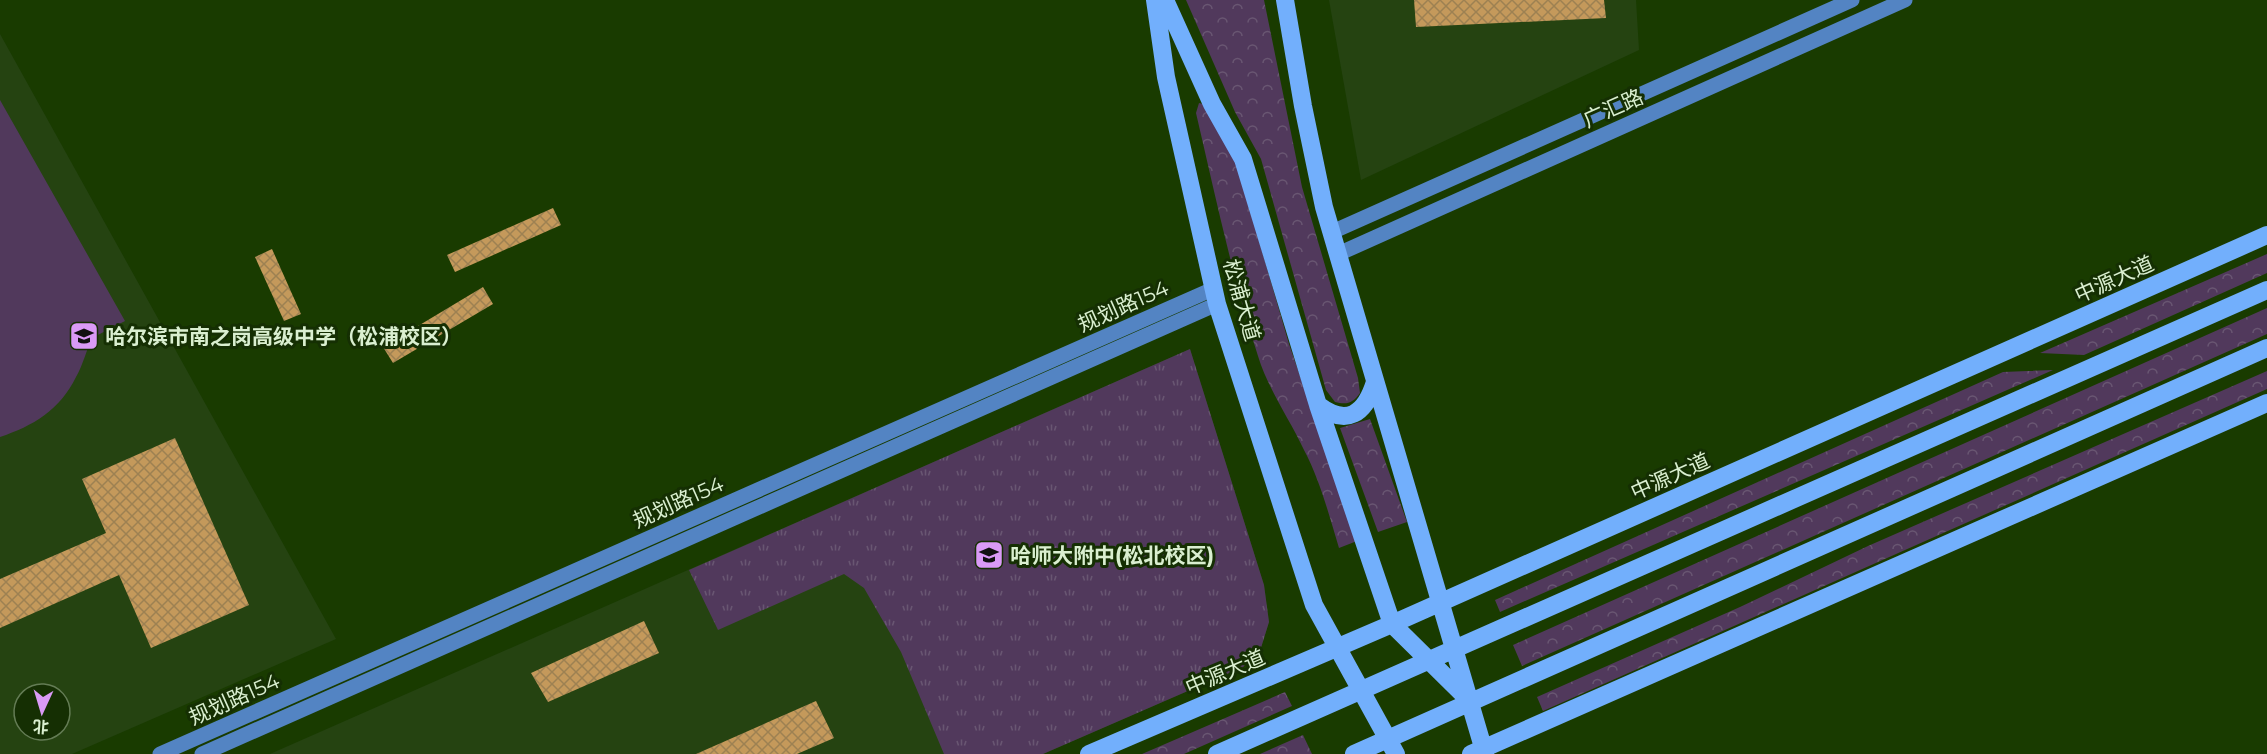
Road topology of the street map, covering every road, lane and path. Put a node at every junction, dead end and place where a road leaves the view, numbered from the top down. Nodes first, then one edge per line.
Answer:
1 (1155, 0) edge
2 (1166, 0) edge
3 (1285, 0) edge
4 (1852, 0) edge
5 (1905, 0) edge
6 (1332, 232) junction
7 (2267, 235) edge
8 (1338, 254) junction
9 (2267, 290) edge
10 (1215, 296) junction
11 (2267, 348) edge
12 (1375, 382) junction
13 (2267, 403) edge
14 (1318, 405) junction
15 (1441, 602) junction
16 (1392, 624) junction
17 (1338, 648) junction
18 (1455, 650) junction
19 (1430, 661) junction
20 (1361, 690) junction
21 (1471, 701) junction
22 (1388, 738) junction
23 (1480, 752) edge
24 (160, 754) edge
25 (202, 754) edge
26 (1089, 754) edge
27 (1217, 754) edge
28 (1354, 754) edge
29 (1396, 754) edge

1 - 10 highway, 松浦大道
2 - 14 highway
3 - 6 highway
4 - 6 street, 广汇路
5 - 8 street, 广汇路
6 - 8 highway
7 - 15 highway, 中源大道
8 - 12 highway
9 - 18 highway
10 - 17 highway, 松浦大道
10 - 24 street, 规划路154
10 - 25 street
11 - 21 highway
12 - 14 highway
12 - 15 highway
13 - 23 highway
14 - 16 highway
15 - 16 highway, 中源大道
15 - 18 highway
16 - 17 highway, 中源大道
16 - 19 highway
17 - 20 highway, 松浦大道
17 - 26 highway, 中源大道
18 - 19 highway
18 - 21 highway
19 - 20 highway
19 - 21 highway
20 - 22 highway, 松浦大道
20 - 27 highway
21 - 22 highway
21 - 23 highway
22 - 28 highway
22 - 29 highway, 松浦大道

